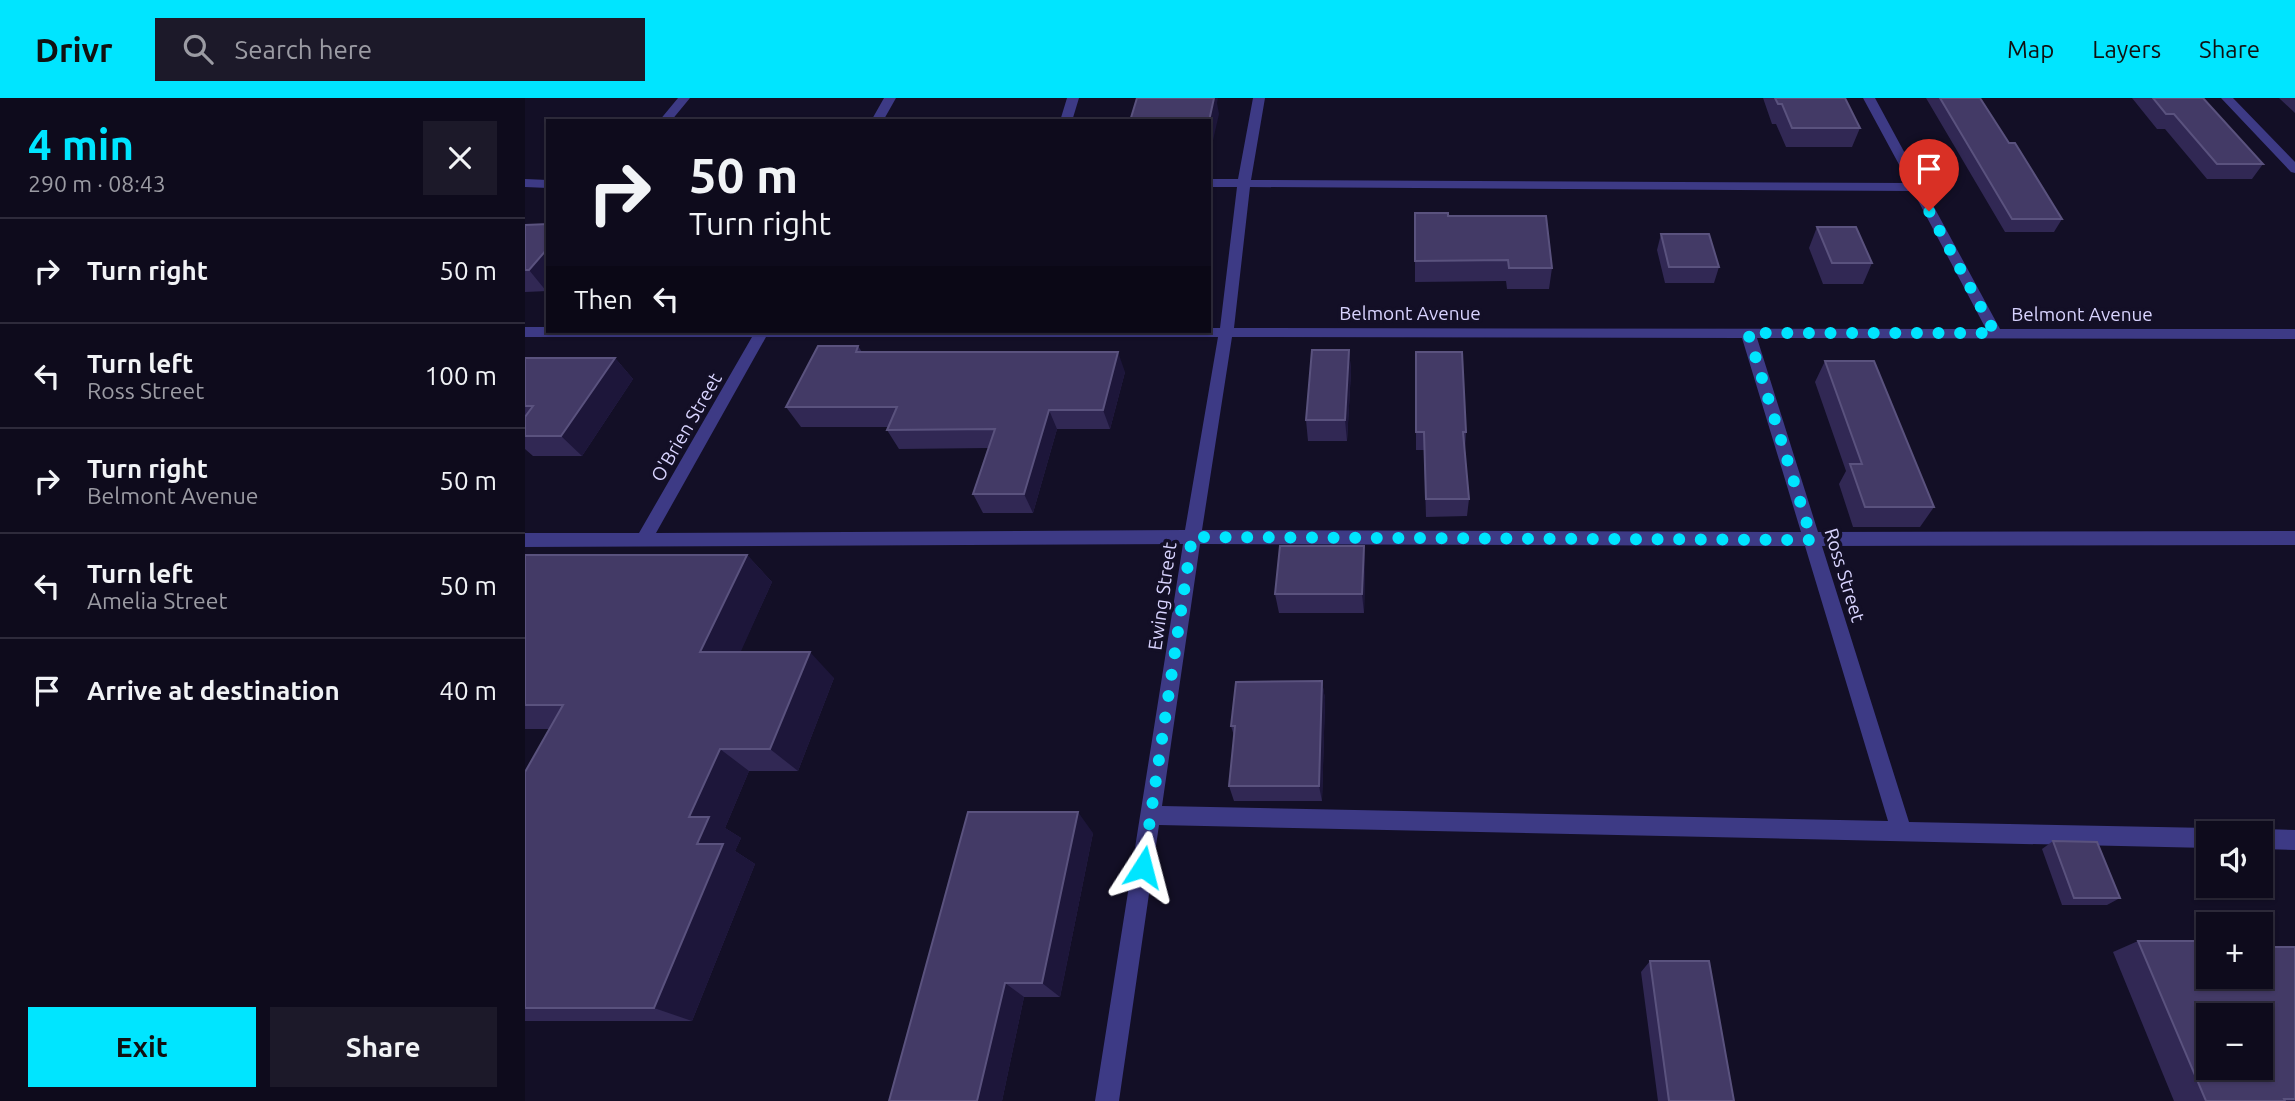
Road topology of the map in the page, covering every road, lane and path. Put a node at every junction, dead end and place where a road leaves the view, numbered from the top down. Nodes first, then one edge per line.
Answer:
1 (684, 98) edge
2 (890, 98) edge
3 (1073, 98) edge
4 (1259, 98) edge
5 (1869, 98) edge
6 (2227, 98) edge
7 (667, 119) edge
8 (878, 119) edge
9 (1067, 119) edge
10 (2295, 169) edge
11 (525, 183) edge
12 (1211, 183) edge
13 (1244, 183) junction
14 (546, 184) edge
15 (1916, 187) junction
16 (525, 332) edge
17 (546, 332) edge
18 (1211, 332) edge
19 (1226, 332) junction
20 (756, 333) edge
21 (1748, 333) junction
22 (1995, 333) junction
23 (2289, 334) edge
24 (2295, 349) edge
25 (1192, 537) junction
26 (2295, 538) edge
27 (525, 540) edge
28 (1812, 540) junction
29 (643, 541) junction
30 (1151, 815) junction
31 (1901, 830) junction
32 (2196, 838) edge
33 (2273, 839) edge
34 (2295, 840) edge
35 (1107, 1101) edge

1 - 7 street
2 - 8 street
3 - 9 street
4 - 13 street, Ewing Street
5 - 15 street
6 - 10 street
11 - 14 street
12 - 13 street
13 - 15 street
13 - 19 street, Ewing Street
15 - 22 street
16 - 17 street, Belmont Avenue
18 - 19 street, Belmont Avenue
19 - 21 street, Belmont Avenue
19 - 25 street, Ewing Street
20 - 29 street, O'Brien Street
21 - 22 street, Belmont Avenue
21 - 28 street, Ross Street
22 - 23 street, Belmont Avenue
23 - 24 street
25 - 28 street
25 - 29 street
25 - 30 street, Ewing Street
26 - 28 street
27 - 29 street
28 - 31 street, Ross Street
30 - 31 street
30 - 35 street, Ewing Street
31 - 32 street
33 - 34 street

